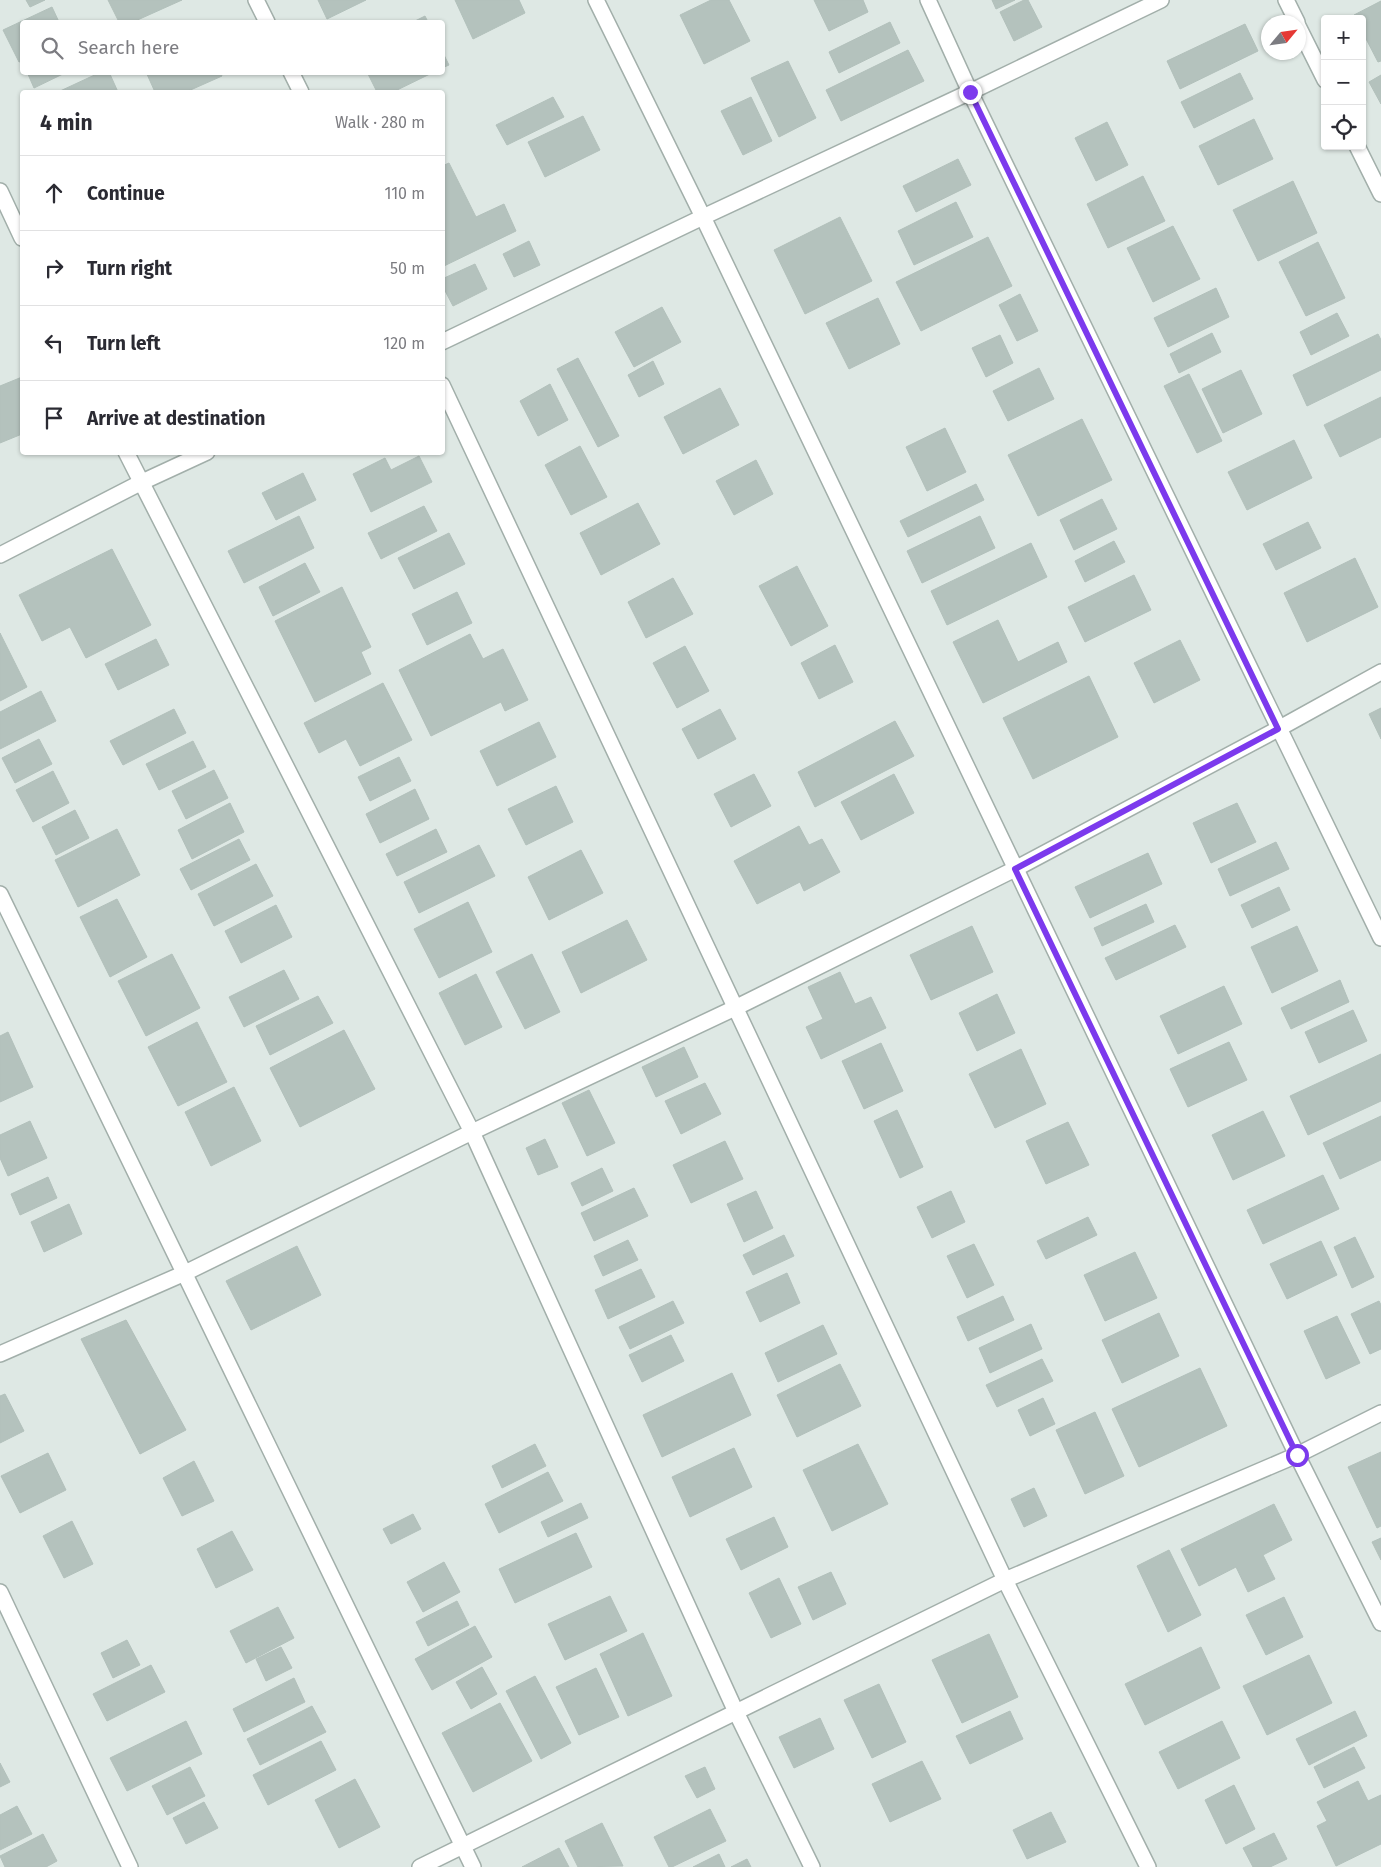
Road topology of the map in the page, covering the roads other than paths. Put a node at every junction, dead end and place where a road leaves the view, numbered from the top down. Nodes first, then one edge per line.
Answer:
1 (256, 0) edge
2 (596, 0) edge
3 (928, 0) edge
4 (1160, 0) edge
5 (1286, 0) edge
6 (1294, 15) edge
7 (266, 20) edge
8 (1306, 42) edge
9 (1321, 72) edge
10 (292, 75) edge
11 (300, 90) edge
12 (970, 92) junction
13 (1360, 150) edge
14 (0, 192) edge
15 (1381, 194) edge
16 (702, 216) junction
17 (20, 234) edge
18 (445, 341) edge
19 (445, 391) edge
20 (127, 455) edge
21 (201, 455) edge
22 (140, 484) junction
23 (0, 555) edge
24 (1381, 672) edge
25 (1278, 729) junction
26 (1015, 869) junction
27 (0, 894) edge
28 (1381, 938) edge
29 (736, 1007) junction
30 (472, 1132) junction
31 (185, 1273) junction
32 (0, 1354) edge
33 (1381, 1414) edge
34 (1297, 1455) junction
35 (1005, 1580) junction
36 (0, 1592) edge
37 (1381, 1622) edge
38 (736, 1712) junction
39 (463, 1845) junction
40 (130, 1867) edge
41 (420, 1867) edge
42 (473, 1867) edge
43 (812, 1867) edge
44 (1148, 1867) edge

1 - 7 street
2 - 16 street
3 - 12 street
4 - 12 street
5 - 6 street
8 - 9 street
10 - 11 street
12 - 16 street
12 - 25 street
13 - 15 street
14 - 17 street
16 - 18 street
16 - 26 street
19 - 29 street
20 - 22 street
21 - 22 street
22 - 23 street
22 - 30 street
24 - 25 street
25 - 26 street
25 - 28 street
26 - 29 street
26 - 34 street
27 - 31 street
29 - 30 street
29 - 35 street
30 - 31 street
30 - 38 street
31 - 32 street
31 - 39 street
33 - 34 street
34 - 35 street
34 - 37 street
35 - 38 street
35 - 44 street
36 - 40 street
38 - 39 street
38 - 43 street
39 - 41 street
39 - 42 street

